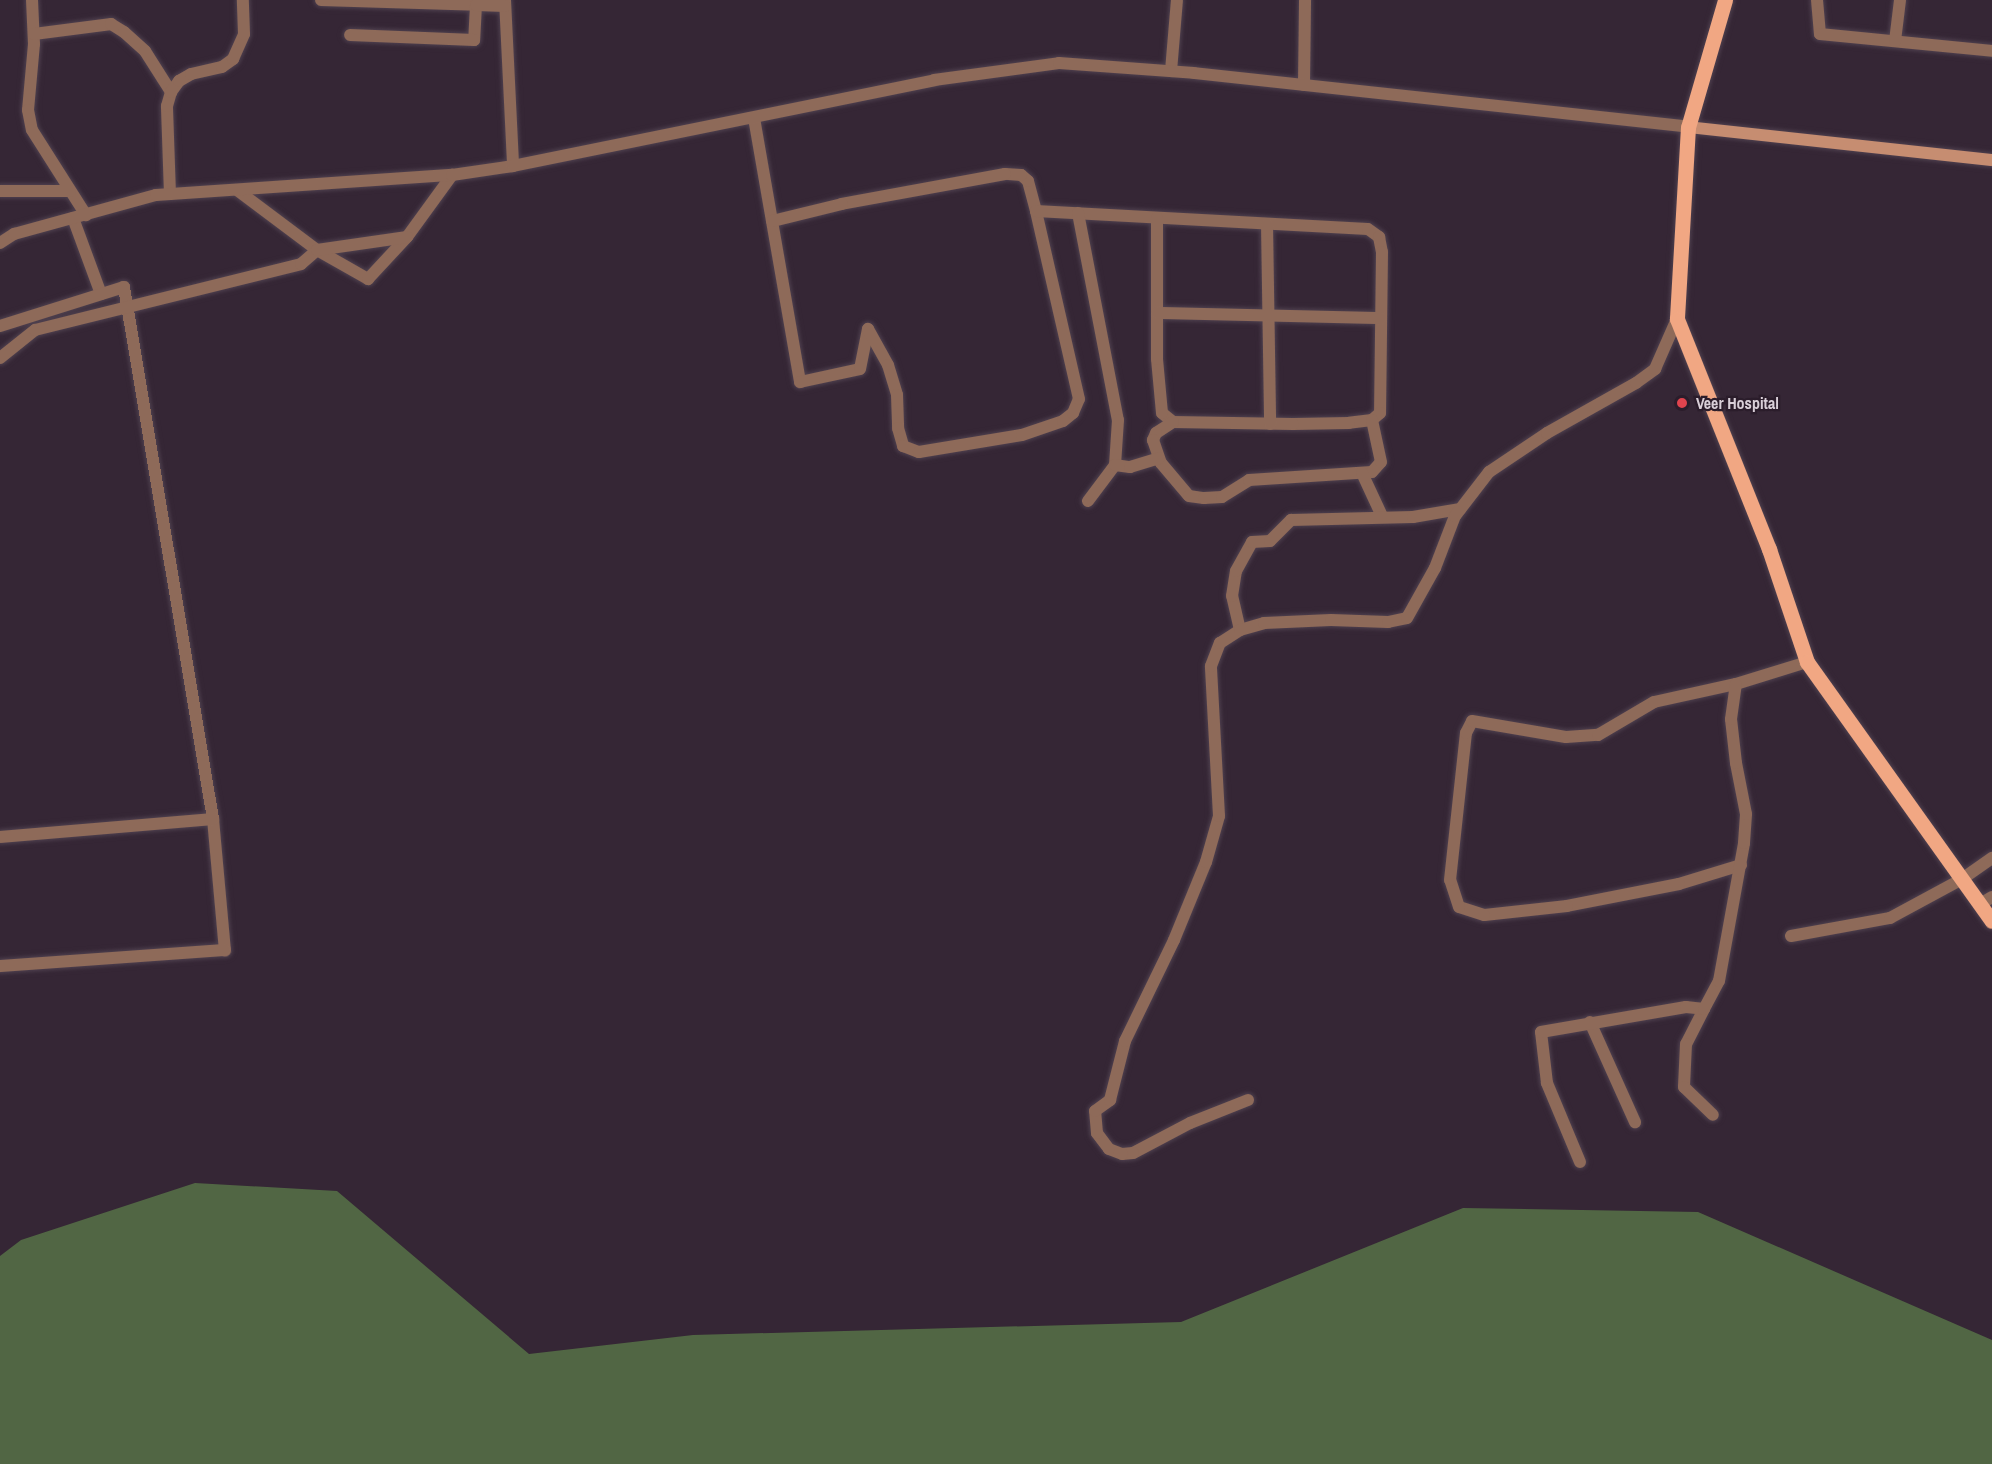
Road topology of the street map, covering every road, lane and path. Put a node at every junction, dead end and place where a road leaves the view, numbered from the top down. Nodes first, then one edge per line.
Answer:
1 (32, 0) edge
2 (243, 0) edge
3 (321, 0) edge
4 (1177, 0) edge
5 (1305, 0) edge
6 (1725, 0) edge
7 (1817, 0) edge
8 (1900, 0) edge
9 (505, 3) edge
10 (476, 5) junction
11 (34, 34) junction
12 (350, 35) dead end
13 (1895, 41) junction
14 (1992, 51) edge
15 (1171, 71) junction
16 (1304, 85) junction
17 (171, 92) junction
18 (754, 118) junction
19 (1688, 127) junction
20 (1992, 160) edge
21 (513, 166) junction
22 (452, 175) junction
23 (237, 190) junction
24 (0, 191) edge
25 (70, 191) junction
26 (170, 194) junction
27 (1036, 211) junction
28 (1078, 213) junction
29 (86, 215) junction
30 (73, 218) junction
31 (1157, 218) junction
32 (772, 221) junction
33 (1267, 224) junction
34 (407, 237) junction
35 (0, 243) edge
36 (317, 250) junction
37 (101, 294) junction
38 (128, 307) junction
39 (1157, 313) junction
40 (1269, 317) junction
41 (1381, 318) junction
42 (1677, 319) junction
43 (0, 326) edge
44 (0, 358) edge
45 (1372, 420) junction
46 (1173, 422) junction
47 (1270, 424) junction
48 (1159, 458) junction
49 (1115, 465) junction
50 (1362, 473) junction
51 (1088, 501) dead end
52 (1460, 509) junction
53 (1382, 516) junction
54 (1239, 630) junction
55 (1807, 662) junction
56 (1736, 684) junction
57 (213, 819) junction
58 (0, 837) edge
59 (1992, 858) edge
60 (1741, 866) junction
61 (1962, 879) junction
62 (1986, 901) edge
63 (1992, 921) edge
64 (1791, 936) dead end
65 (0, 966) edge
66 (1704, 1009) junction
67 (1590, 1022) junction
68 (1248, 1100) dead end
69 (1713, 1115) dead end
70 (1635, 1122) dead end
71 (1580, 1162) dead end

1 - 11 street
2 - 17 street
3 - 10 street
4 - 15 street
5 - 16 street
6 - 19 main road
7 - 13 street
8 - 13 street
9 - 10 street
9 - 21 street
10 - 12 street
11 - 17 street
11 - 25 street
13 - 14 street
15 - 16 street
15 - 18 street
16 - 19 street
17 - 26 street
18 - 21 street
18 - 32 street
19 - 20 main road
19 - 42 main road
21 - 22 street
22 - 23 street
22 - 34 street
23 - 26 street
23 - 36 street
24 - 25 street
25 - 29 street
26 - 29 street
27 - 28 street
27 - 32 street
27 - 32 street
28 - 31 street
28 - 49 street
29 - 30 street
30 - 35 street
30 - 37 street
31 - 33 street
31 - 39 street
33 - 40 street
33 - 41 street
34 - 36 street
34 - 36 street
36 - 38 street
37 - 38 street
37 - 43 street
38 - 44 street
38 - 57 street
39 - 40 street
39 - 46 street
40 - 41 street
40 - 47 street
41 - 45 street
42 - 52 street
42 - 55 main road
45 - 47 street
45 - 50 street
46 - 47 street
46 - 48 street
48 - 49 street
48 - 50 street
49 - 51 street
50 - 53 street
52 - 53 street
52 - 54 street
53 - 54 street
54 - 68 street
55 - 56 street
55 - 61 main road
56 - 60 street
56 - 60 street
57 - 58 street
57 - 65 street
59 - 61 street
60 - 66 street
61 - 62 main road
61 - 64 street
62 - 63 main road
66 - 67 street
66 - 69 street
67 - 70 street
67 - 71 street

